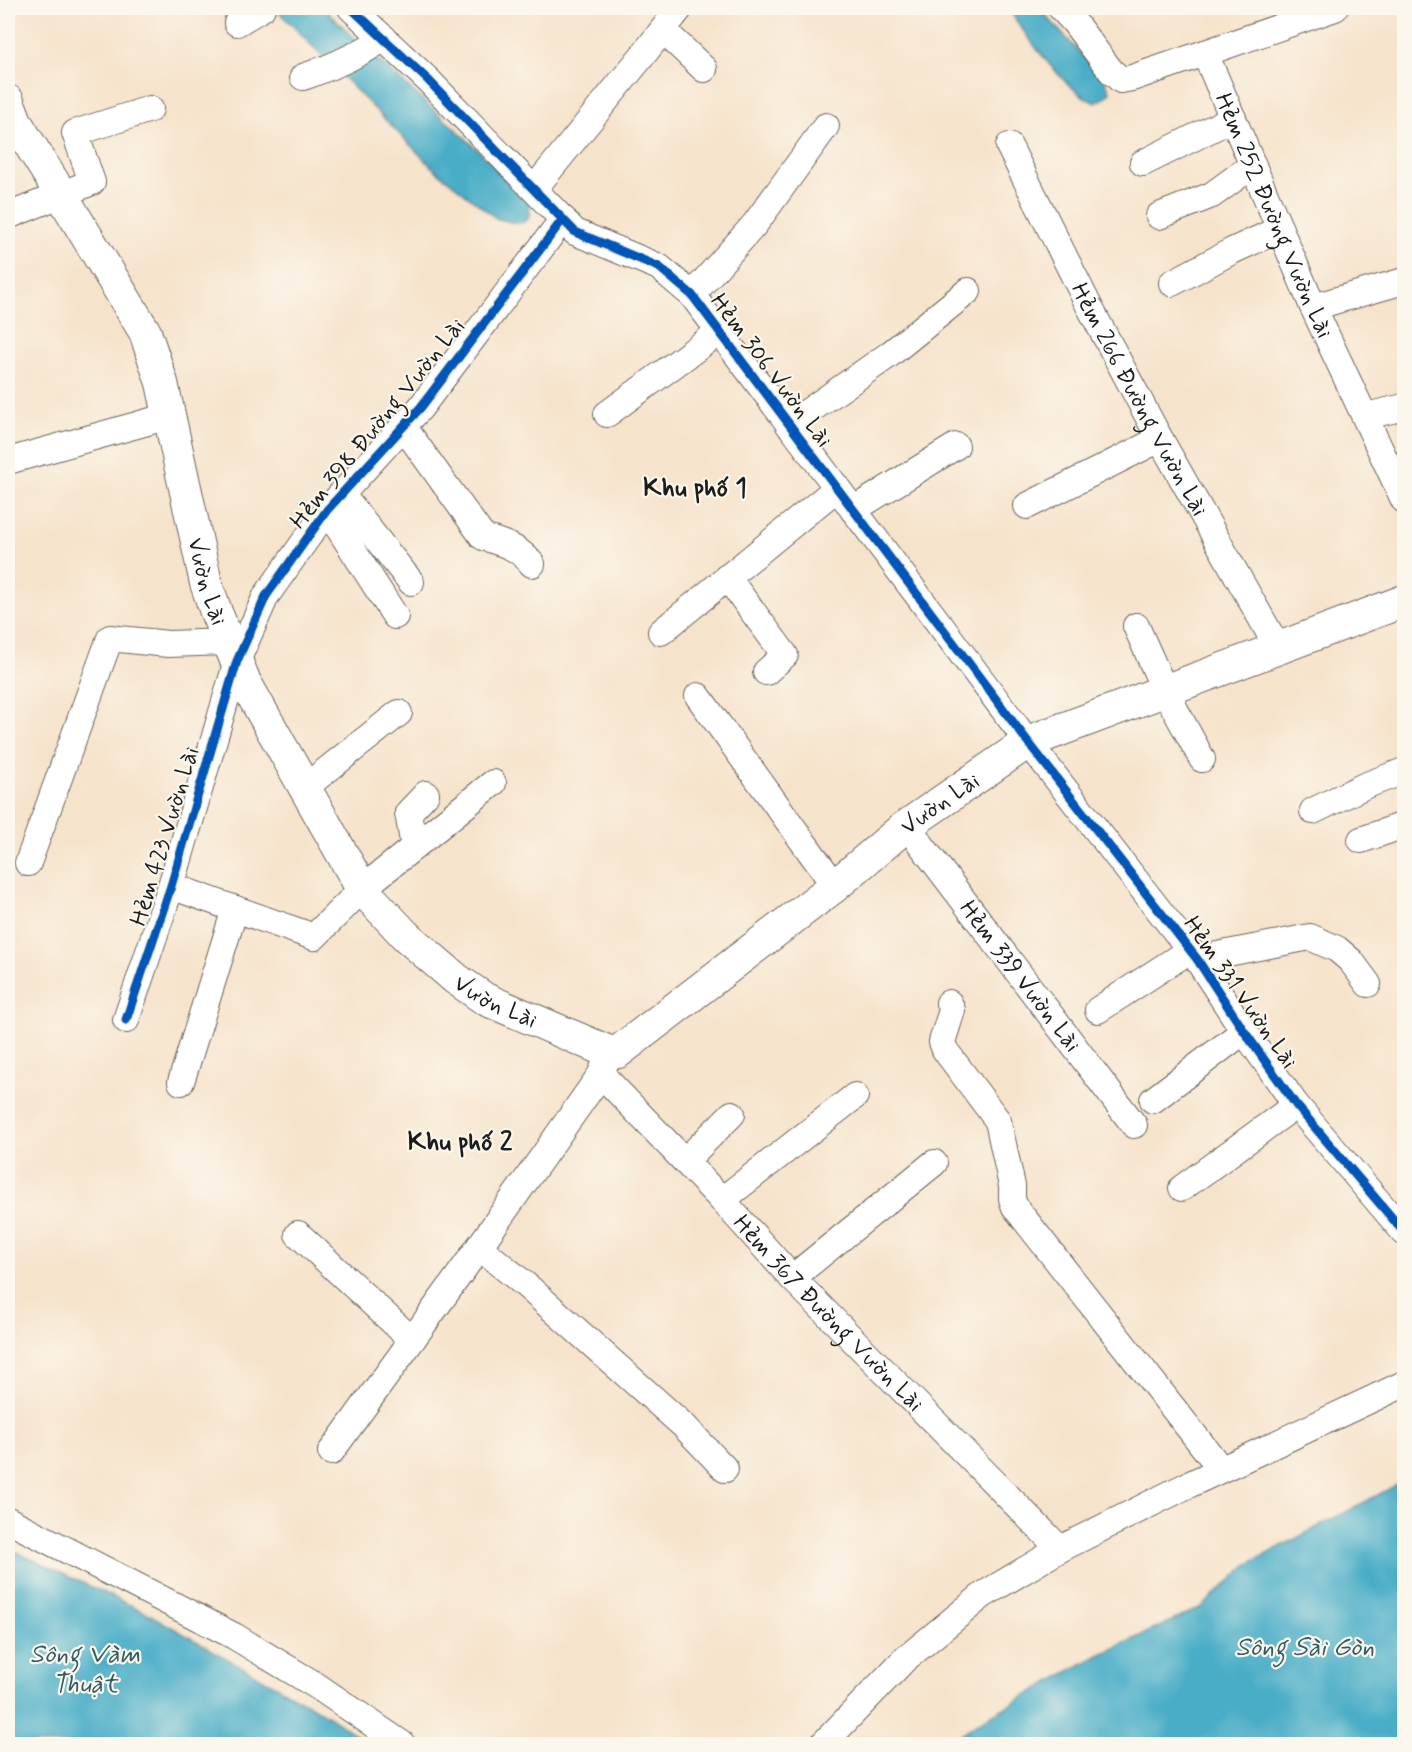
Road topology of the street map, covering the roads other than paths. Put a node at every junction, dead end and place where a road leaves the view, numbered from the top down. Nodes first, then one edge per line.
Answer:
1 (262, 8) edge
2 (351, 8) edge
3 (680, 8) edge
4 (1061, 8) edge
5 (1335, 8) edge
6 (237, 23) dead end
7 (663, 30) junction
8 (376, 43) junction
9 (1205, 53) junction
10 (704, 69) dead end
11 (303, 77) dead end
12 (8, 101) edge
13 (150, 109) dead end
14 (1233, 118) junction
15 (826, 126) dead end
16 (1009, 146) dead end
17 (1143, 163) dead end
18 (1253, 165) junction
19 (534, 189) junction
20 (62, 194) junction
21 (8, 216) edge
22 (1159, 216) dead end
23 (563, 219) junction
24 (1280, 229) junction
25 (1404, 281) edge
26 (1172, 283) dead end
27 (968, 291) dead end
28 (692, 295) junction
29 (1313, 307) junction
30 (719, 332) junction
31 (1404, 407) edge
32 (607, 414) dead end
33 (169, 416) junction
34 (1366, 416) junction
35 (789, 425) junction
36 (403, 426) junction
37 (1160, 439) junction
38 (956, 446) dead end
39 (8, 461) edge
40 (837, 488) junction
41 (1404, 500) edge
42 (334, 502) junction
43 (1027, 506) dead end
44 (853, 510) junction
45 (532, 564) dead end
46 (727, 577) junction
47 (411, 582) dead end
48 (1404, 601) edge
49 (395, 616) dead end
50 (1136, 626) dead end
51 (661, 632) dead end
52 (1278, 648) junction
53 (233, 651) junction
54 (766, 672) dead end
55 (1165, 691) junction
56 (698, 696) dead end
57 (399, 713) dead end
58 (1028, 742) junction
59 (1202, 759) dead end
60 (1404, 771) edge
61 (493, 783) dead end
62 (304, 788) junction
63 (426, 794) dead end
64 (1313, 812) dead end
65 (1404, 825) edge
66 (907, 826) junction
67 (1361, 840) dead end
68 (414, 847) junction
69 (28, 863) dead end
70 (835, 885) junction
71 (171, 886) junction
72 (362, 889) junction
73 (234, 909) junction
74 (1193, 955) junction
75 (1368, 984) dead end
76 (949, 1004) dead end
77 (1098, 1010) dead end
78 (126, 1020) dead end
79 (1244, 1031) junction
80 (605, 1063) junction
81 (181, 1082) dead end
82 (855, 1096) dead end
83 (1154, 1100) dead end
84 (1296, 1105) junction
85 (732, 1114) dead end
86 (1134, 1125) dead end
87 (685, 1161) junction
88 (934, 1163) dead end
89 (1182, 1188) dead end
90 (722, 1200) junction
91 (1400, 1219) edge
92 (298, 1234) dead end
93 (479, 1247) junction
94 (792, 1278) junction
95 (408, 1337) junction
96 (1404, 1384) edge
97 (331, 1452) dead end
98 (725, 1468) dead end
99 (1221, 1469) junction
100 (8, 1520) edge
101 (1060, 1549) junction
102 (402, 1744) edge
103 (823, 1744) edge

1 - 6 street
2 - 8 street, Hẻm 306 Vườn Lài
3 - 7 street
4 - 9 street
5 - 9 street
7 - 10 street
7 - 19 street
8 - 11 street
8 - 19 street, Hẻm 306 Vườn Lài
9 - 14 street, Hẻm 252 Đường Vườn Lài
12 - 20 main road, Vườn Lài
13 - 20 street
14 - 17 street
14 - 18 street, Hẻm 252 Đường Vườn Lài
15 - 28 street
16 - 37 street, Hẻm 266 Đường Vườn Lài
18 - 22 street
18 - 24 street, Hẻm 252 Đường Vườn Lài
19 - 23 street, Hẻm 306 Vườn Lài
20 - 21 street
20 - 33 main road, Vườn Lài
23 - 28 street, Hẻm 306 Vườn Lài
23 - 36 street, Hẻm 398 Đường Vườn Lài
24 - 26 street
24 - 29 street, Hẻm 252 Đường Vườn Lài
25 - 29 street
27 - 35 street
28 - 30 street, Hẻm 306 Vườn Lài
29 - 34 street, Hẻm 252 Đường Vườn Lài
30 - 32 street
30 - 35 street, Hẻm 306 Vườn Lài
31 - 34 street
33 - 39 street
33 - 53 main road, Vườn Lài
34 - 41 street, Hẻm 252 Đường Vườn Lài
35 - 40 street, Hẻm 306 Vườn Lài
36 - 42 street, Hẻm 398 Đường Vườn Lài
36 - 45 street
37 - 43 street
37 - 52 street, Hẻm 266 Đường Vườn Lài
38 - 44 street
40 - 44 street, Hẻm 306 Vườn Lài
40 - 46 street
42 - 47 street
42 - 49 street
42 - 53 street, Hẻm 398 Đường Vườn Lài
44 - 58 street, Hẻm 306 Vườn Lài
46 - 51 street
46 - 54 street
48 - 52 main road, Vườn Lài
50 - 55 street
52 - 55 main road, Vườn Lài
53 - 62 main road, Vườn Lài
53 - 69 street
53 - 71 street, Hẻm 423 Vườn Lài
55 - 58 main road, Vườn Lài
55 - 59 street
56 - 70 street
57 - 62 street
58 - 66 main road, Vườn Lài
58 - 74 street, Hẻm 331 Vườn Lài
60 - 64 street
61 - 68 street
62 - 72 main road, Vườn Lài
63 - 68 street
65 - 67 street
66 - 70 main road, Vườn Lài
66 - 86 street, Hẻm 339 Vườn Lài
68 - 72 street
70 - 80 main road, Vườn Lài
71 - 73 street
71 - 78 street, Hẻm 423 Vườn Lài
72 - 73 street
72 - 80 main road, Vườn Lài
73 - 81 street
74 - 75 street
74 - 77 street
74 - 79 street, Hẻm 331 Vườn Lài
76 - 99 street
79 - 83 street
79 - 84 street, Hẻm 331 Vườn Lài
80 - 87 street, Hẻm 367 Đường Vườn Lài
80 - 93 street
82 - 90 street
84 - 89 street
84 - 91 street, Hẻm 331 Vườn Lài
85 - 87 street
87 - 90 street, Hẻm 367 Đường Vườn Lài
88 - 94 street
90 - 94 street, Hẻm 367 Đường Vườn Lài
92 - 95 street
93 - 95 street
93 - 98 street
94 - 101 street, Hẻm 367 Đường Vườn Lài
95 - 97 street
96 - 99 street
99 - 101 street
100 - 102 street
101 - 103 street

